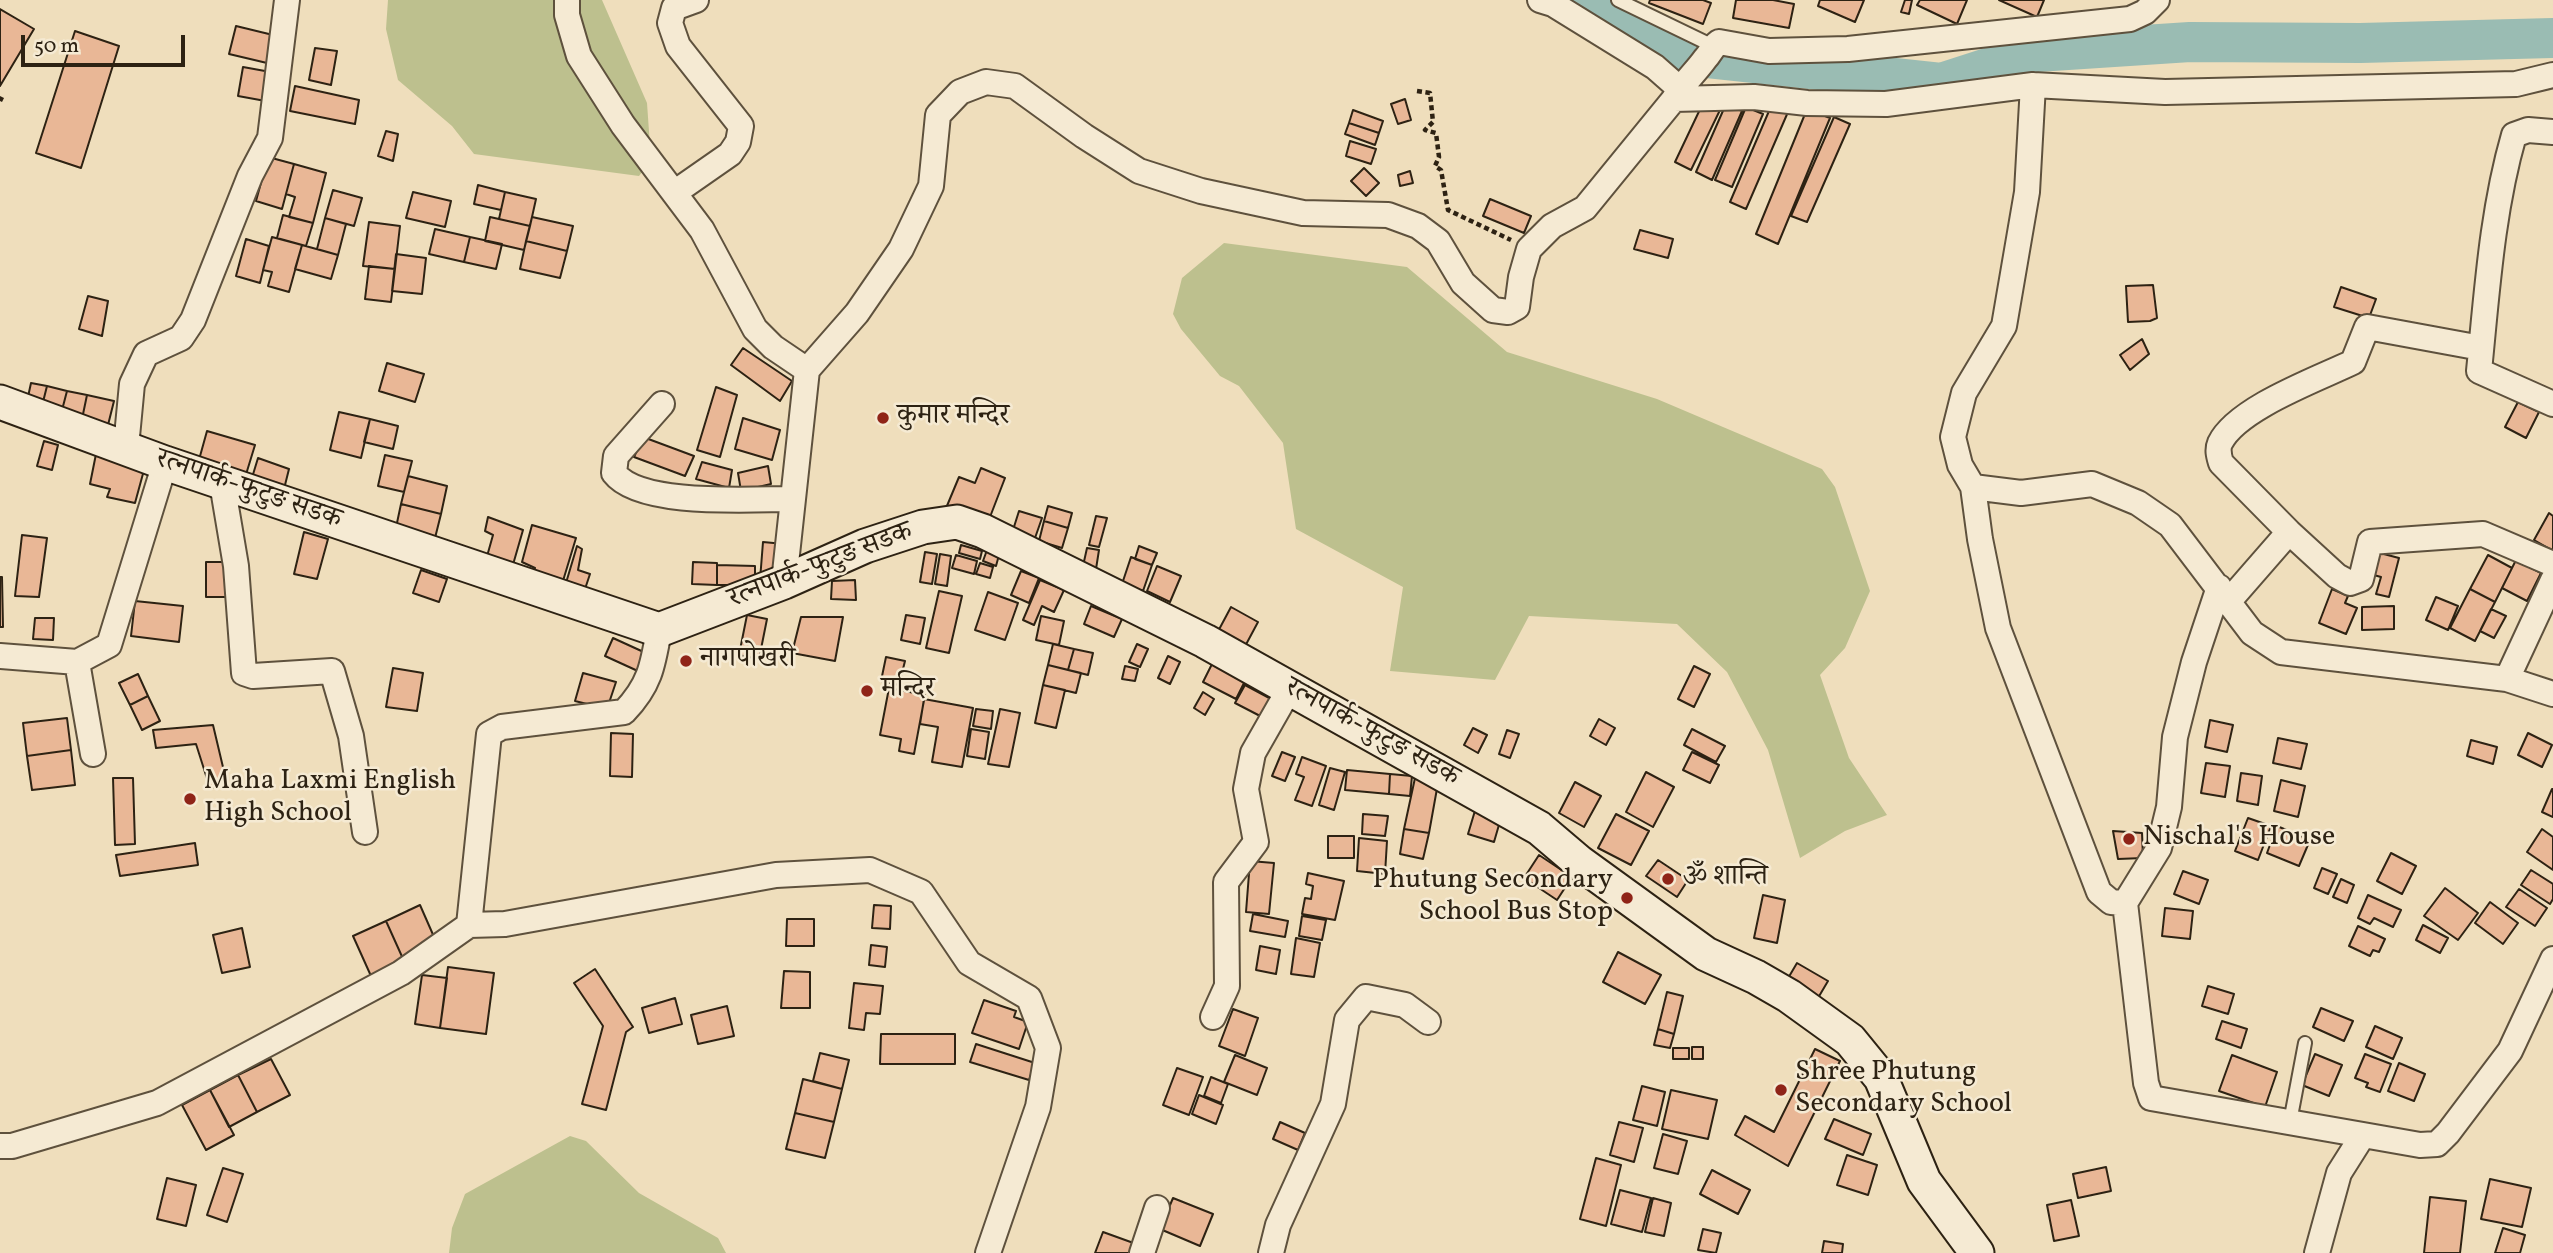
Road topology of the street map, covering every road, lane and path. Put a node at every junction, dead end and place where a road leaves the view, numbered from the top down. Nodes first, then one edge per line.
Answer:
1 (287, 0) edge
2 (567, 0) edge
3 (696, 0) edge
4 (1540, 0) edge
5 (1618, 0) edge
6 (2157, 0) edge
7 (1710, 51) junction
8 (2553, 75) edge
9 (2033, 85) junction
10 (1417, 91) dead end
11 (1677, 94) junction
12 (2553, 132) edge
13 (674, 193) junction
14 (1529, 249) junction
15 (2481, 348) junction
16 (807, 370) junction
17 (0, 402) edge
18 (662, 404) dead end
19 (2553, 404) edge
20 (126, 447) junction
21 (164, 463) junction
22 (222, 483) junction
23 (1973, 487) junction
24 (792, 499) junction
25 (2289, 532) junction
26 (2553, 564) edge
27 (2553, 580) edge
28 (784, 582) junction
29 (2223, 594) junction
30 (659, 630) junction
31 (0, 656) edge
32 (77, 662) junction
33 (2507, 679) junction
34 (1290, 688) junction
35 (2553, 694) edge
36 (93, 754) dead end
37 (365, 832) dead end
38 (2125, 903) junction
39 (469, 926) junction
40 (2553, 959) edge
41 (1213, 1017) dead end
42 (1428, 1022) dead end
43 (2305, 1043) dead end
44 (2290, 1122) junction
45 (2363, 1135) junction
46 (0, 1146) edge
47 (1157, 1208) dead end
48 (988, 1253) edge
49 (1142, 1253) edge
50 (1271, 1253) edge
51 (1977, 1253) edge
52 (2317, 1253) edge

1 - 20 street
2 - 13 street
3 - 13 street
4 - 11 street
5 - 7 lane
6 - 7 street
7 - 11 street
8 - 9 street
9 - 11 street
9 - 23 street
10 - 14 path
11 - 14 street
12 - 15 street
13 - 16 street
14 - 16 street
15 - 19 street
15 - 25 street
16 - 24 street
17 - 20 street, रत्नपार्क-फुटुङ सडक
18 - 24 street
20 - 21 street, रत्नपार्क-फुटुङ सडक
21 - 22 street, रत्नपार्क-फुटुङ सडक
21 - 32 street
22 - 30 street, रत्नपार्क-फुटुङ सडक
22 - 37 street
23 - 29 street
23 - 38 street
24 - 28 street
25 - 26 street
25 - 29 street
27 - 33 street
28 - 30 street, रत्नपार्क-फुटुङ सडक
28 - 34 street, रत्नपार्क-फुटुङ सडक
29 - 33 street
29 - 38 street
30 - 39 street
31 - 32 street
32 - 36 street
33 - 35 street
34 - 41 street
34 - 51 street, रत्नपार्क-फुटुङ सडक
38 - 44 street
39 - 46 street
39 - 48 street
40 - 45 street
42 - 50 street
43 - 44 lane
44 - 45 street
45 - 52 street
47 - 49 street

